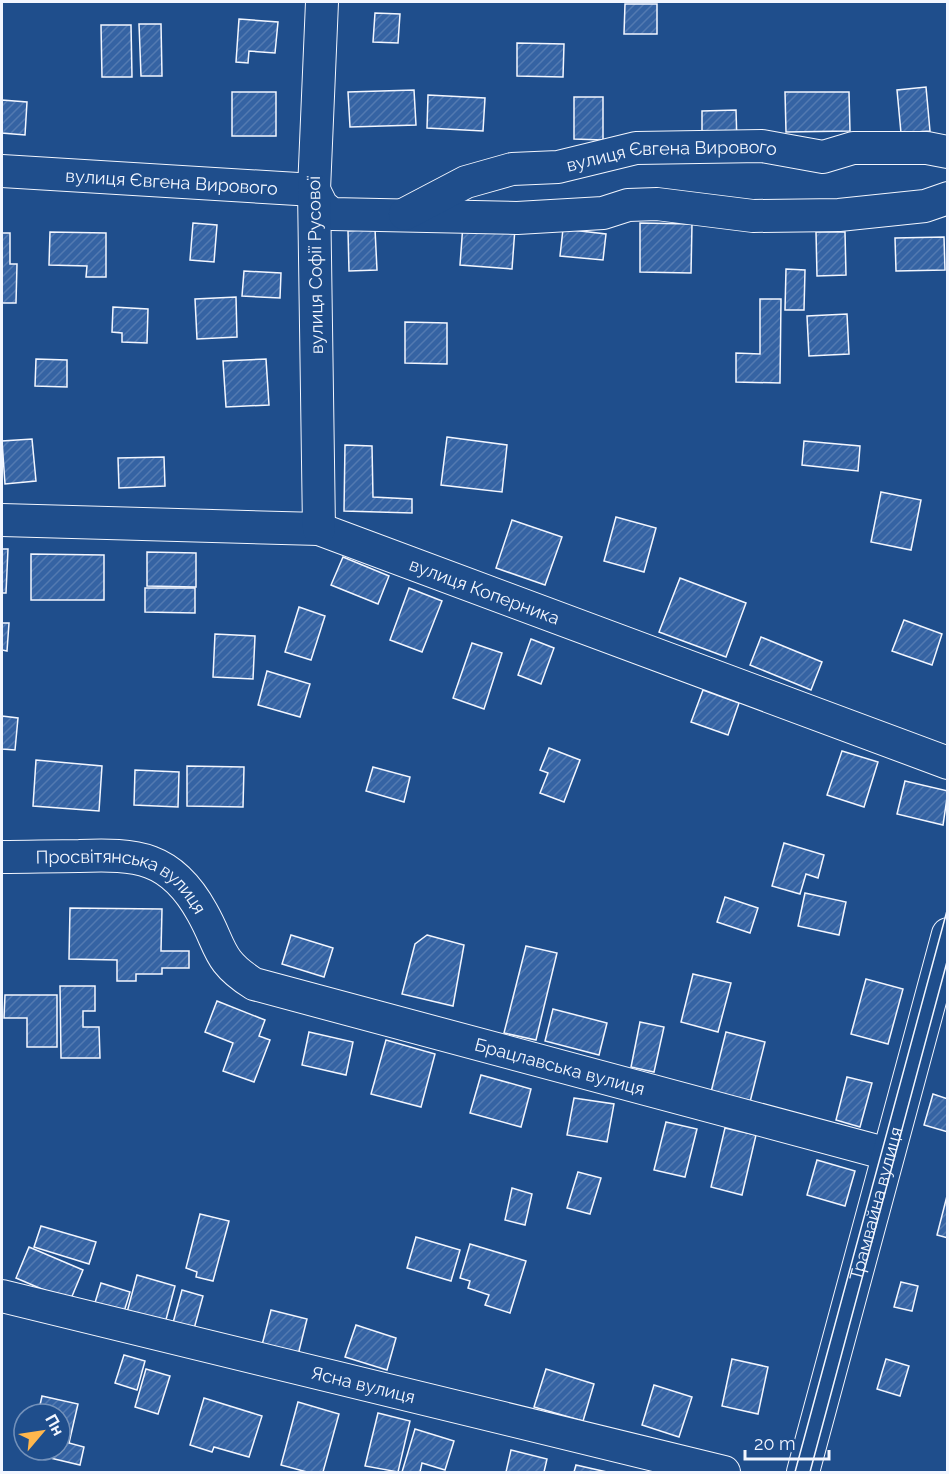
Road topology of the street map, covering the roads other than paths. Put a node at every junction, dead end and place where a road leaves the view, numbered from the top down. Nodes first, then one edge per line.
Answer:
1 (322, 2) edge
2 (948, 152) edge
3 (2, 171) edge
4 (314, 190) junction
5 (948, 198) edge
6 (402, 215) junction
7 (2, 520) edge
8 (319, 529) junction
9 (948, 763) edge
10 (2, 857) edge
11 (948, 934) edge
12 (236, 972) joint
13 (888, 1154) junction
14 (2, 1296) edge
15 (724, 1473) edge
16 (803, 1473) edge

1 - 4 street, вулиця Софії Русової
2 - 6 street, вулиця Євгена Вирового
3 - 4 street, вулиця Євгена Вирового
4 - 6 street, вулиця Євгена Вирового
4 - 8 street, вулиця Софії Русової
5 - 6 street, вулиця Євгена Вирового
7 - 8 street, вулиця Коперника
8 - 9 street, вулиця Коперника
10 - 12 street, Просвітянська вулиця
11 - 13 street, Трамвайна вулиця
12 - 13 street, Брацлавська вулиця
13 - 16 street, Трамвайна вулиця
14 - 15 street, Ясна вулиця

